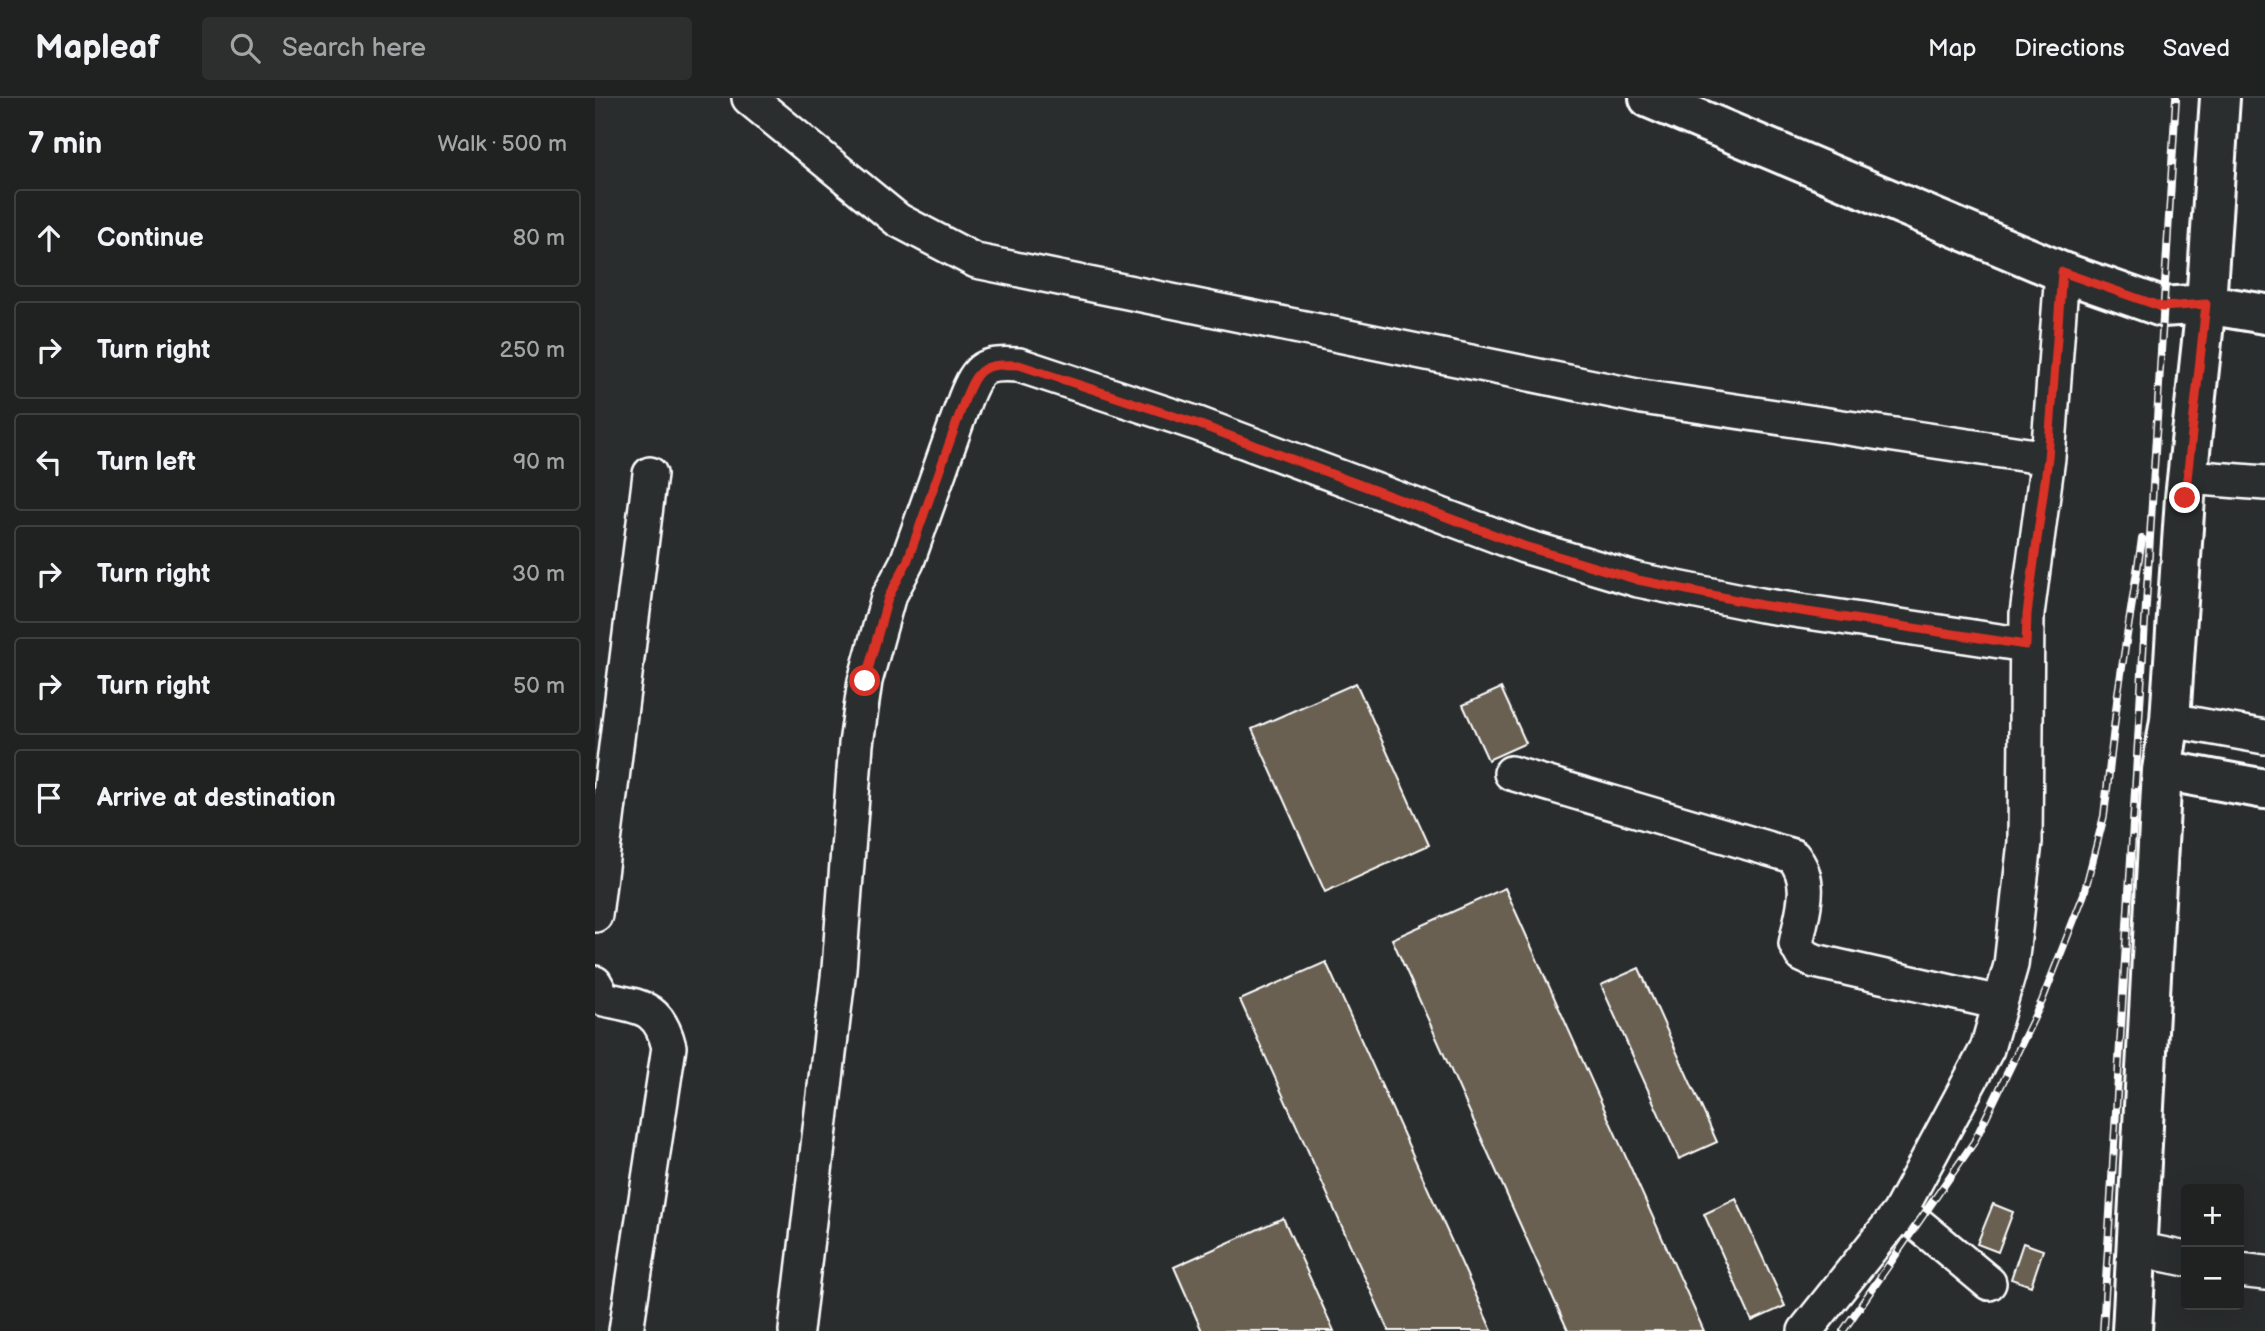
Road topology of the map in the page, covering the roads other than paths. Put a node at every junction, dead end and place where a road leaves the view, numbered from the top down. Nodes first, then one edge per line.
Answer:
1 (749, 98) edge
2 (1649, 98) edge
3 (2220, 98) edge
4 (2062, 272) junction
5 (2206, 304) junction
6 (2265, 314) edge
7 (2048, 458) junction
8 (650, 474) dead end
9 (2187, 477) junction
10 (2265, 483) edge
11 (2026, 645) junction
12 (2170, 720) junction
13 (2265, 737) edge
14 (2162, 770) junction
15 (1511, 773) dead end
16 (2265, 789) edge
17 (595, 915) edge
18 (595, 983) edge
19 (2000, 1003) junction
20 (1899, 1213) junction
21 (2137, 1250) junction
22 (2181, 1258) edge
23 (2244, 1270) edge
24 (2265, 1273) edge
25 (1989, 1283) dead end
26 (626, 1331) edge
27 (796, 1331) edge
28 (1805, 1331) edge
29 (2132, 1331) edge

1 - 7 street
2 - 4 main road
3 - 5 main road
4 - 5 main road
4 - 7 street
5 - 6 main road
5 - 9 main road
7 - 11 street
8 - 17 street
9 - 10 street
9 - 12 main road
11 - 19 street
11 - 27 street
12 - 13 street
12 - 14 main road
14 - 16 main road
14 - 21 main road
15 - 19 street
18 - 26 street
19 - 20 street
20 - 25 street
20 - 28 street
21 - 22 street
21 - 29 main road
23 - 24 street

